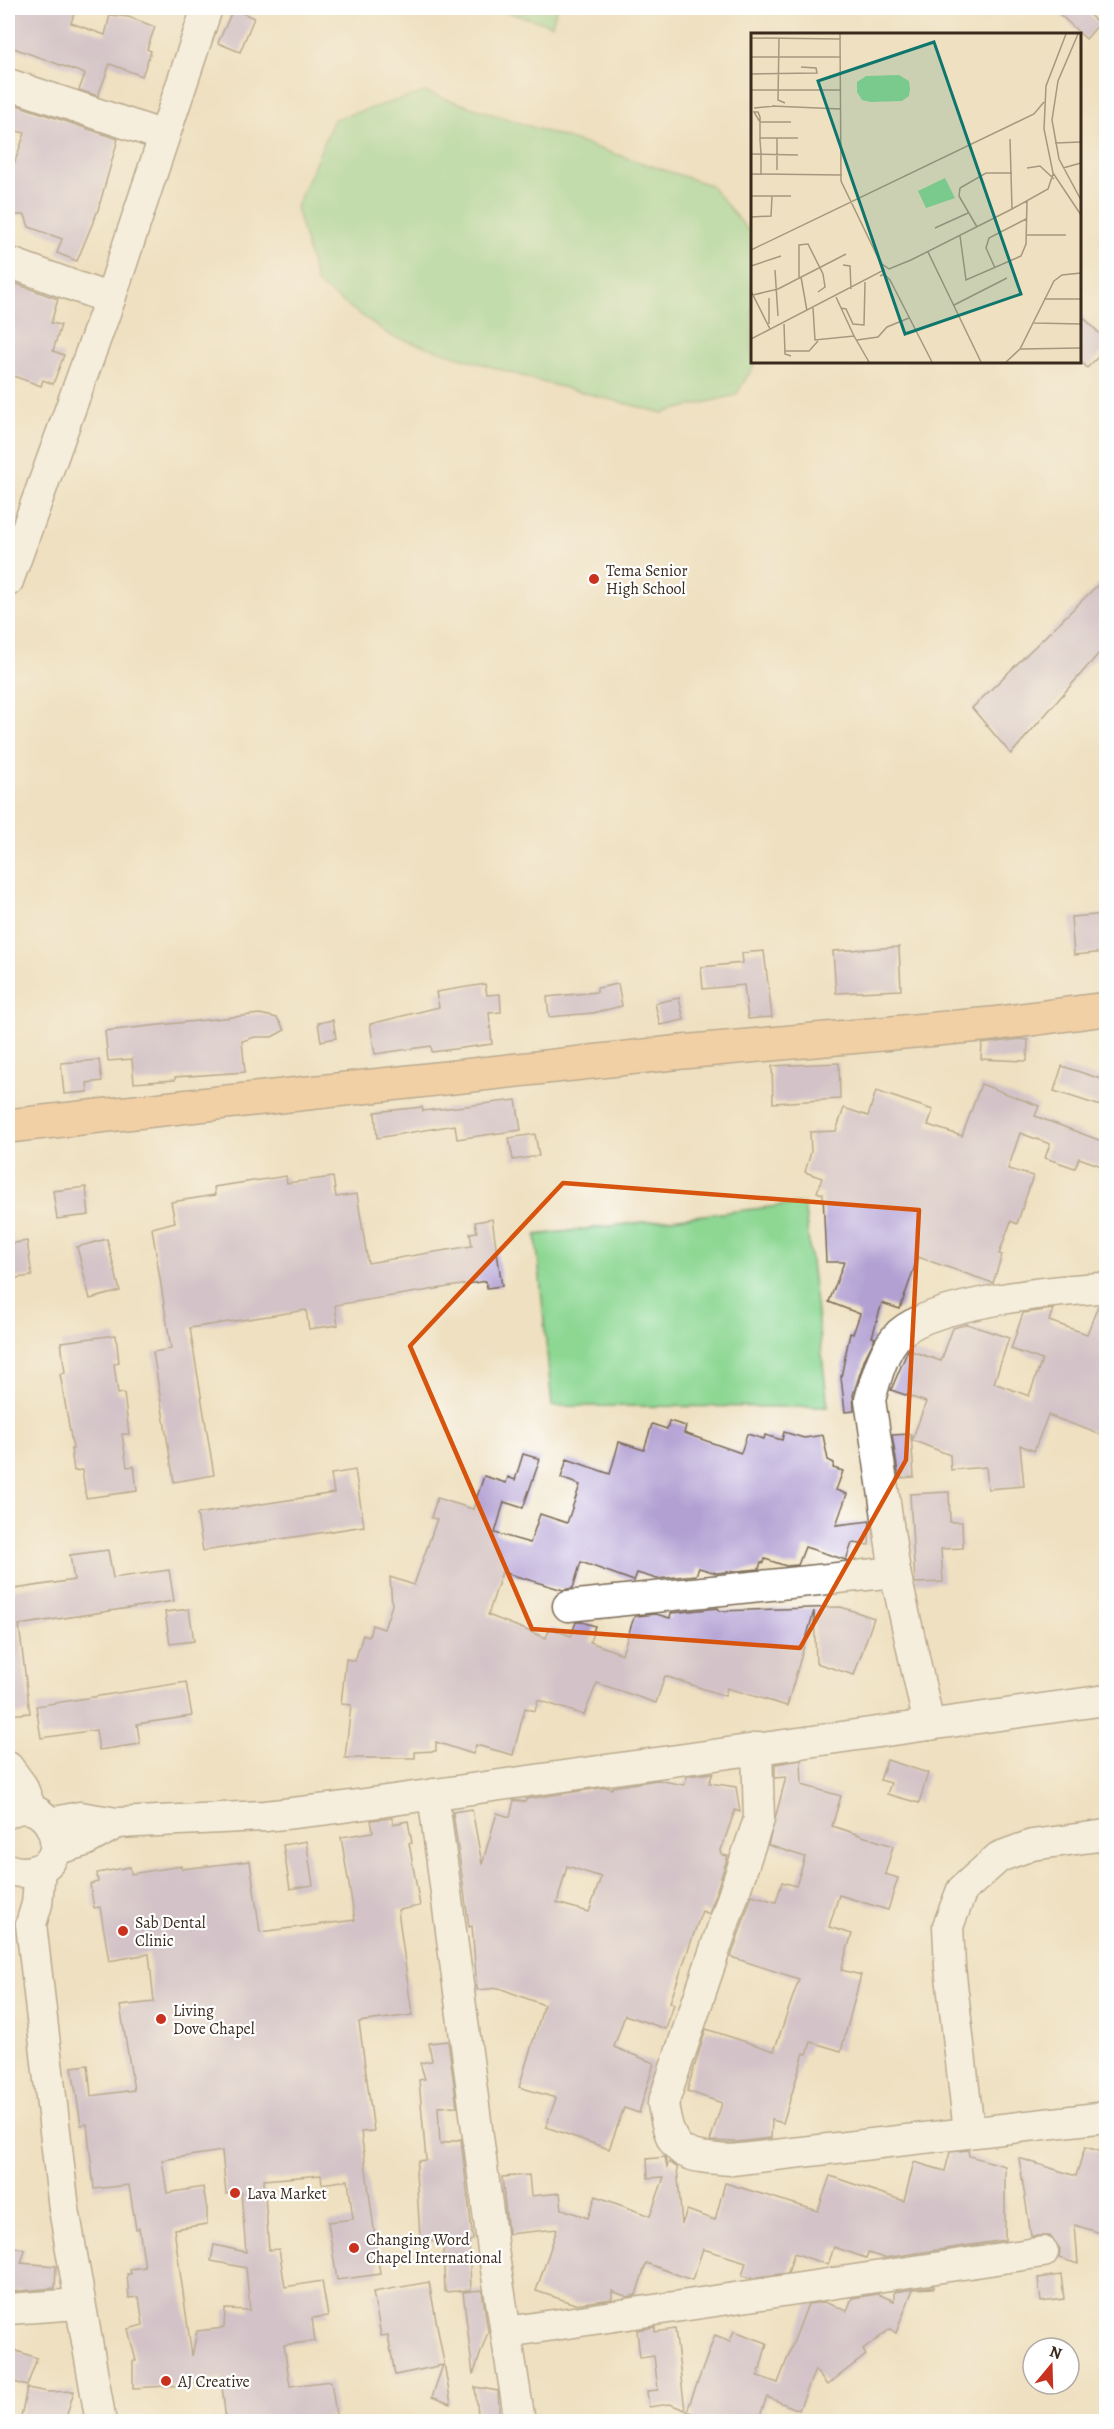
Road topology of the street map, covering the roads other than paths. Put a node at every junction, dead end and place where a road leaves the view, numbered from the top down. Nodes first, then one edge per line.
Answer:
1 (207, 8) edge
2 (8, 84) edge
3 (164, 136) junction
4 (8, 262) edge
5 (110, 299) junction
6 (8, 581) edge
7 (1107, 1009) edge
8 (9, 1125) edge
9 (1107, 1288) edge
10 (895, 1572) junction
11 (568, 1606) dead end
12 (1107, 1700) edge
13 (929, 1725) junction
14 (757, 1748) junction
15 (8, 1767) edge
16 (433, 1794) junction
17 (37, 1833) edge
18 (1107, 1835) edge
19 (9, 1869) edge
20 (31, 1924) junction
21 (1107, 2117) edge
22 (969, 2131) junction
23 (1043, 2252) dead end
24 (79, 2304) junction
25 (8, 2309) edge
26 (507, 2332) junction
27 (101, 2421) edge
28 (520, 2421) edge

1 - 3 street
2 - 3 street
3 - 5 street
4 - 5 street
5 - 6 street
7 - 8 main road
9 - 10 street
10 - 11 street
10 - 13 street
12 - 13 street
13 - 14 street
14 - 16 street
14 - 22 street
15 - 17 street
16 - 17 street
16 - 26 street
17 - 19 street
17 - 20 street
18 - 22 street
19 - 20 street
20 - 24 street
21 - 22 street
23 - 26 street
24 - 25 street
24 - 27 street
26 - 28 street

